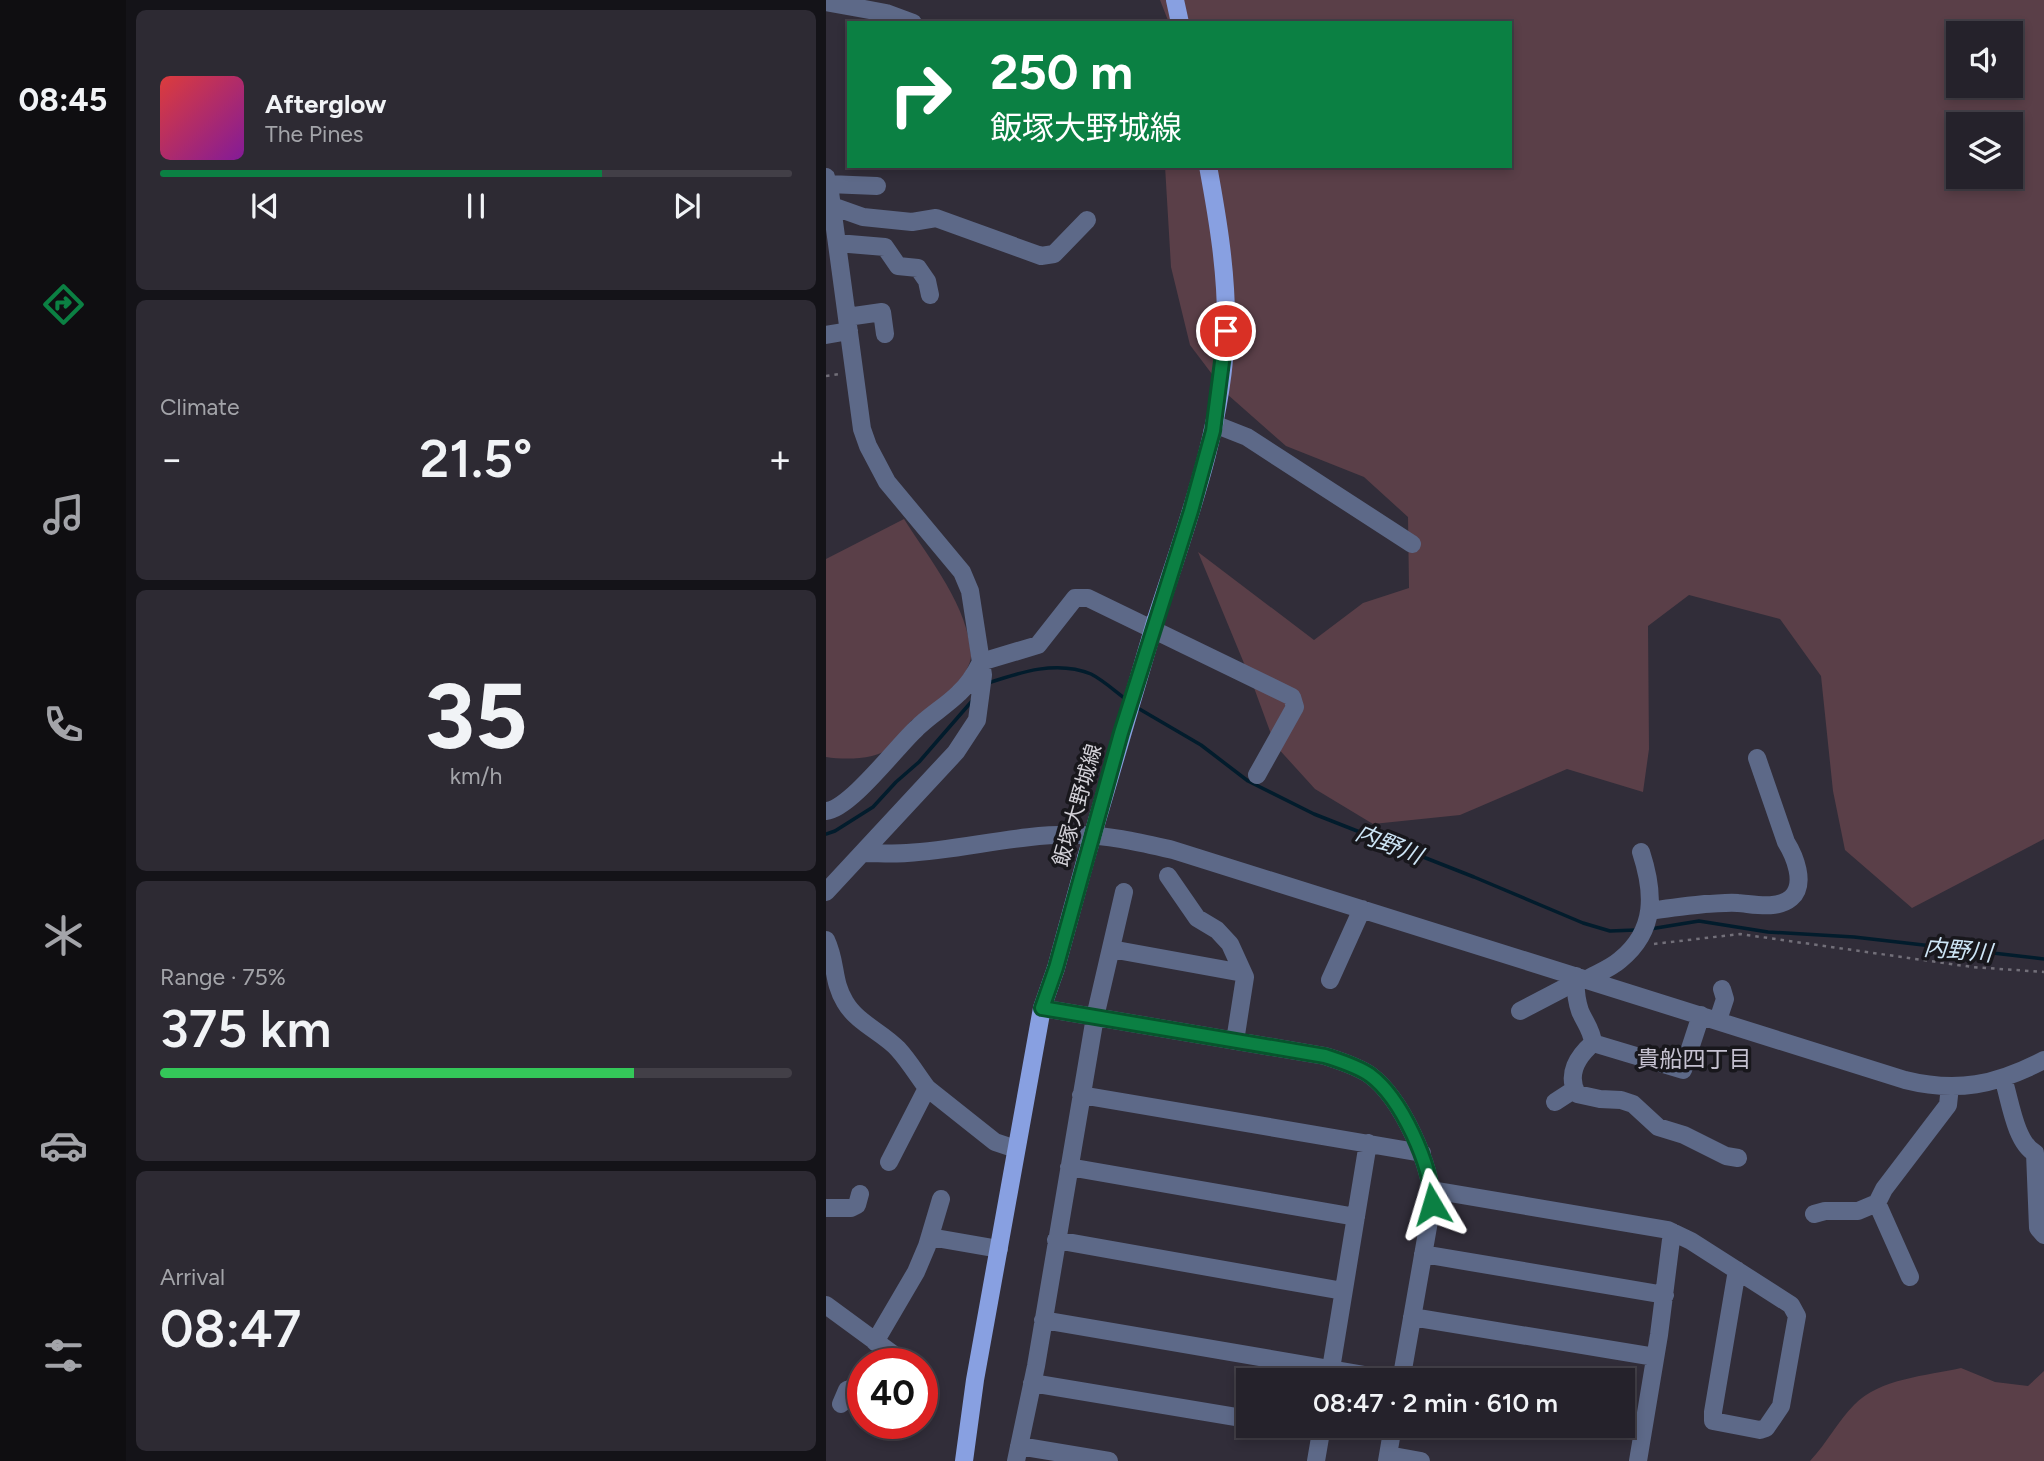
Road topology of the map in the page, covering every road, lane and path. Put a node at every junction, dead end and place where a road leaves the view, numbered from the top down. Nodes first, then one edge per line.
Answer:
1 (1175, 0) edge
2 (826, 2) edge
3 (908, 21) edge
4 (1180, 21) edge
5 (1208, 168) edge
6 (827, 181) edge
7 (877, 186) dead end
8 (832, 206) junction
9 (1087, 220) dead end
10 (837, 243) junction
11 (834, 275) edge
12 (930, 295) dead end
13 (848, 324) junction
14 (885, 334) dead end
15 (826, 335) edge
16 (1214, 424) junction
17 (1412, 544) dead end
18 (982, 669) junction
19 (1757, 758) dead end
20 (1257, 775) dead end
21 (826, 811) edge
22 (1641, 852) dead end
23 (864, 853) junction
24 (833, 872) edge
25 (1168, 876) dead end
26 (826, 892) edge
27 (1124, 892) dead end
28 (1362, 909) junction
29 (1650, 914) junction
30 (826, 940) edge
31 (1635, 945) junction
32 (1111, 949) junction
33 (2044, 972) edge
34 (1243, 973) junction
35 (1330, 980) dead end
36 (1580, 981) junction
37 (1722, 989) dead end
38 (1042, 1008) junction
39 (1520, 1011) dead end
40 (1095, 1017) junction
41 (1710, 1018) junction
42 (1235, 1041) junction
43 (1593, 1043) junction
44 (2044, 1060) edge
45 (2003, 1078) junction
46 (1950, 1086) junction
47 (927, 1088) junction
48 (1575, 1089) junction
49 (1082, 1095) junction
50 (1555, 1102) dead end
51 (1368, 1143) junction
52 (1016, 1149) junction
53 (1422, 1153) junction
54 (1738, 1158) dead end
55 (890, 1162) dead end
56 (1069, 1167) junction
57 (1432, 1190) junction
58 (860, 1194) dead end
59 (941, 1199) dead end
60 (1877, 1203) junction
61 (826, 1208) edge
62 (1814, 1214) dead end
63 (1356, 1217) junction
64 (1672, 1232) junction
65 (2044, 1235) edge
66 (930, 1237) junction
67 (1056, 1240) junction
68 (999, 1250) junction
69 (1423, 1254) junction
70 (1737, 1270) junction
71 (1910, 1277) dead end
72 (1343, 1291) junction
73 (1665, 1294) junction
74 (826, 1305) edge
75 (1412, 1317) junction
76 (1043, 1320) junction
77 (877, 1344) junction
78 (875, 1348) edge
79 (883, 1348) edge
80 (1655, 1357) junction
81 (1298, 1368) edge
82 (1331, 1368) edge
83 (1402, 1368) edge
84 (1032, 1383) junction
85 (847, 1390) edge
86 (841, 1404) dead end
87 (1236, 1417) edge
88 (1635, 1423) edge
89 (1644, 1425) junction
90 (1319, 1438) edge
91 (1391, 1438) edge
92 (1017, 1453) edge
93 (1387, 1458) edge
94 (964, 1461) edge
95 (1109, 1461) edge
96 (1316, 1461) edge
97 (1421, 1461) edge
98 (1638, 1461) edge

1 - 4 main road
2 - 3 street
5 - 16 main road, 飯塚大野城線
6 - 7 street
6 - 8 street
8 - 9 street
8 - 10 street
10 - 11 street
10 - 12 street
11 - 13 street
13 - 14 street
13 - 15 street
13 - 18 street
16 - 17 street
16 - 38 main road, 飯塚大野城線, bridge
18 - 20 street
18 - 21 street
18 - 23 street
19 - 29 street
22 - 29 street
23 - 24 street
23 - 28 street
24 - 26 street
25 - 34 street
27 - 32 street
28 - 35 street
28 - 36 street
29 - 31 street
30 - 47 street
31 - 33 path
31 - 36 street
32 - 34 street
32 - 40 street
34 - 42 street
36 - 39 street
36 - 41 street
36 - 43 street
37 - 41 street
38 - 40 street
38 - 52 main road, 飯塚大野城線
40 - 42 street
40 - 49 street
41 - 43 street
41 - 46 street
42 - 53 street
43 - 48 street
44 - 45 street
45 - 46 street
45 - 65 street
46 - 60 street
47 - 52 street
47 - 55 street
48 - 50 street
48 - 54 street
49 - 51 street
49 - 56 street
51 - 53 street
51 - 63 street
52 - 68 main road, 飯塚大野城線
53 - 57 street
56 - 63 street
56 - 67 street
57 - 64 street
57 - 69 street
58 - 61 street
59 - 66 street
60 - 62 street
60 - 71 street
63 - 72 street
64 - 70 street
64 - 73 street
66 - 68 street
66 - 77 street
67 - 72 street
67 - 76 street
68 - 94 main road, 飯塚大野城線
69 - 73 street
69 - 75 street
70 - 70 street
72 - 82 street
73 - 80 street
74 - 77 street
75 - 80 street
75 - 83 street
76 - 81 street
76 - 84 street
77 - 78 street
77 - 79 street
80 - 89 street
84 - 87 street
84 - 92 street
85 - 86 street
88 - 89 street
89 - 98 street
90 - 96 street
91 - 93 street
92 - 95 street
93 - 97 street

